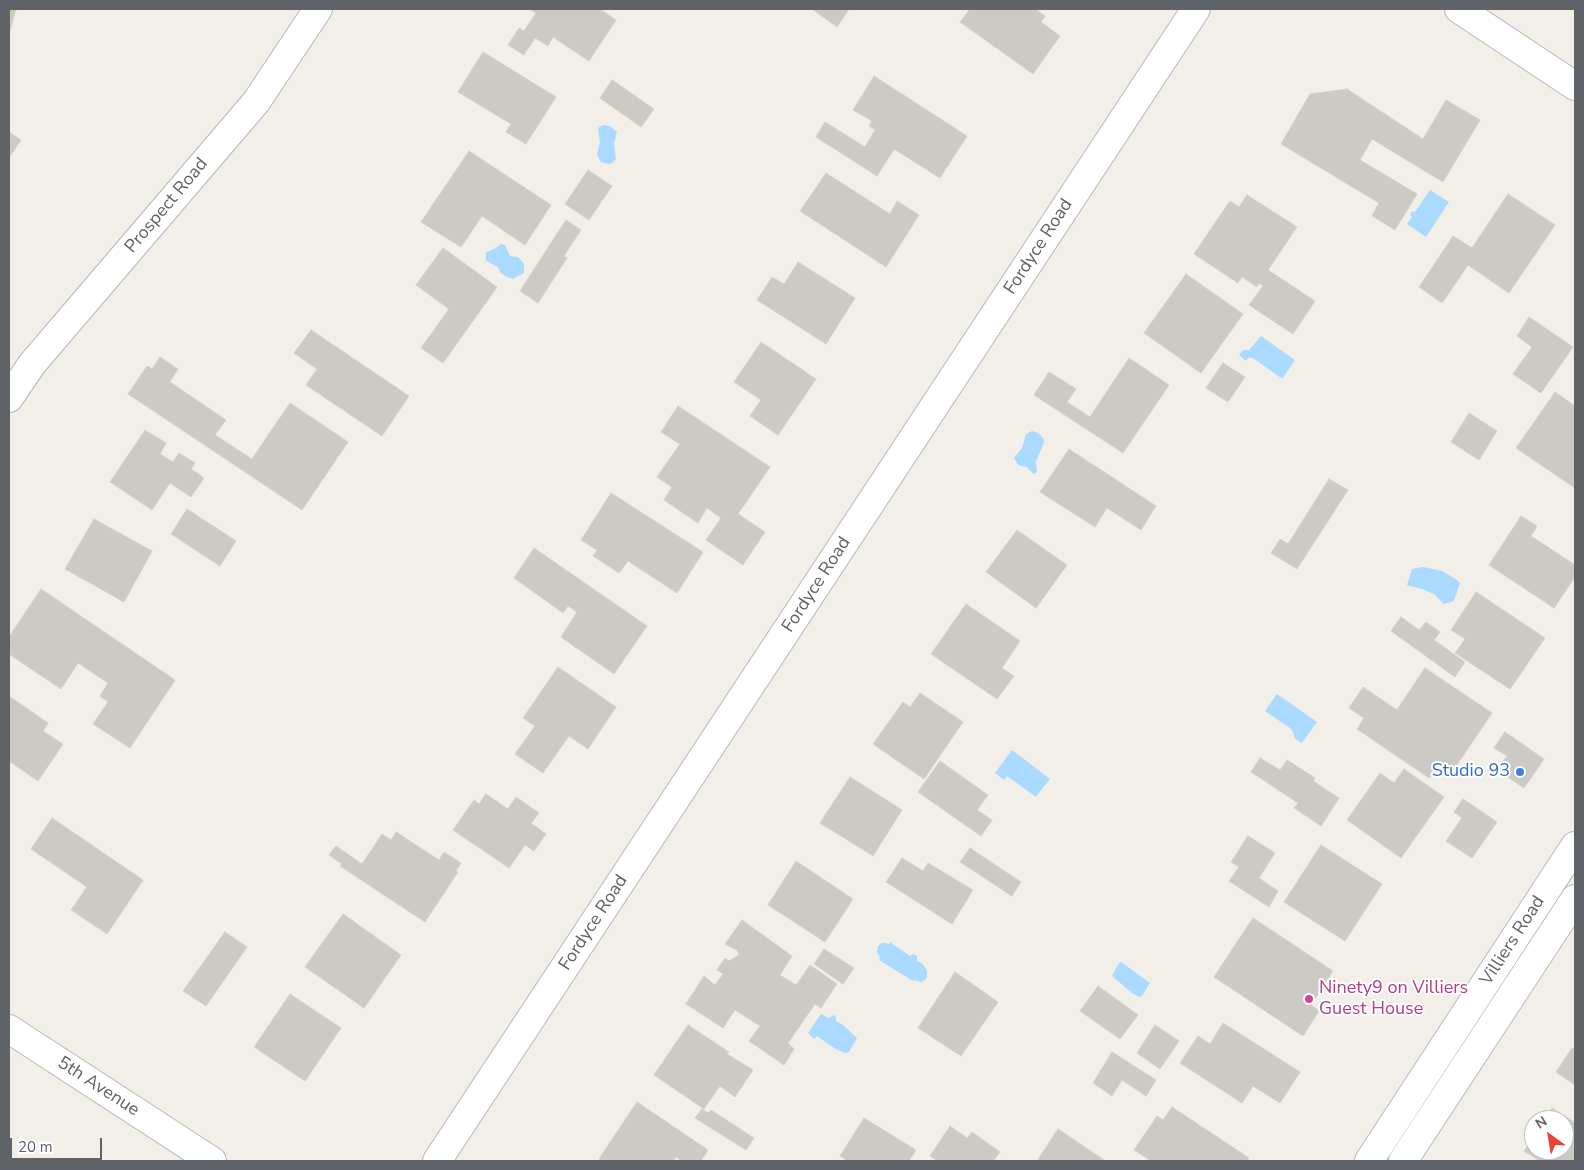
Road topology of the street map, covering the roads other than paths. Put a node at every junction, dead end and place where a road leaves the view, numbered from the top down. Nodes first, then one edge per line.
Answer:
1 (318, 9) edge
2 (1196, 9) edge
3 (1459, 9) edge
4 (1575, 86) edge
5 (9, 398) edge
6 (1575, 846) edge
7 (1575, 899) edge
8 (1470, 1008) junction
9 (1495, 1021) junction
10 (9, 1029) edge
11 (212, 1161) edge
12 (437, 1161) edge
13 (1369, 1161) edge
14 (1403, 1161) edge

1 - 5 street, Prospect Road
2 - 12 street, Fordyce Road
3 - 4 street
6 - 8 street, Villiers Road
7 - 9 street, Villiers Road
8 - 9 street
8 - 13 street, Villiers Road
9 - 14 street, Villiers Road
10 - 11 street, 5th Avenue

